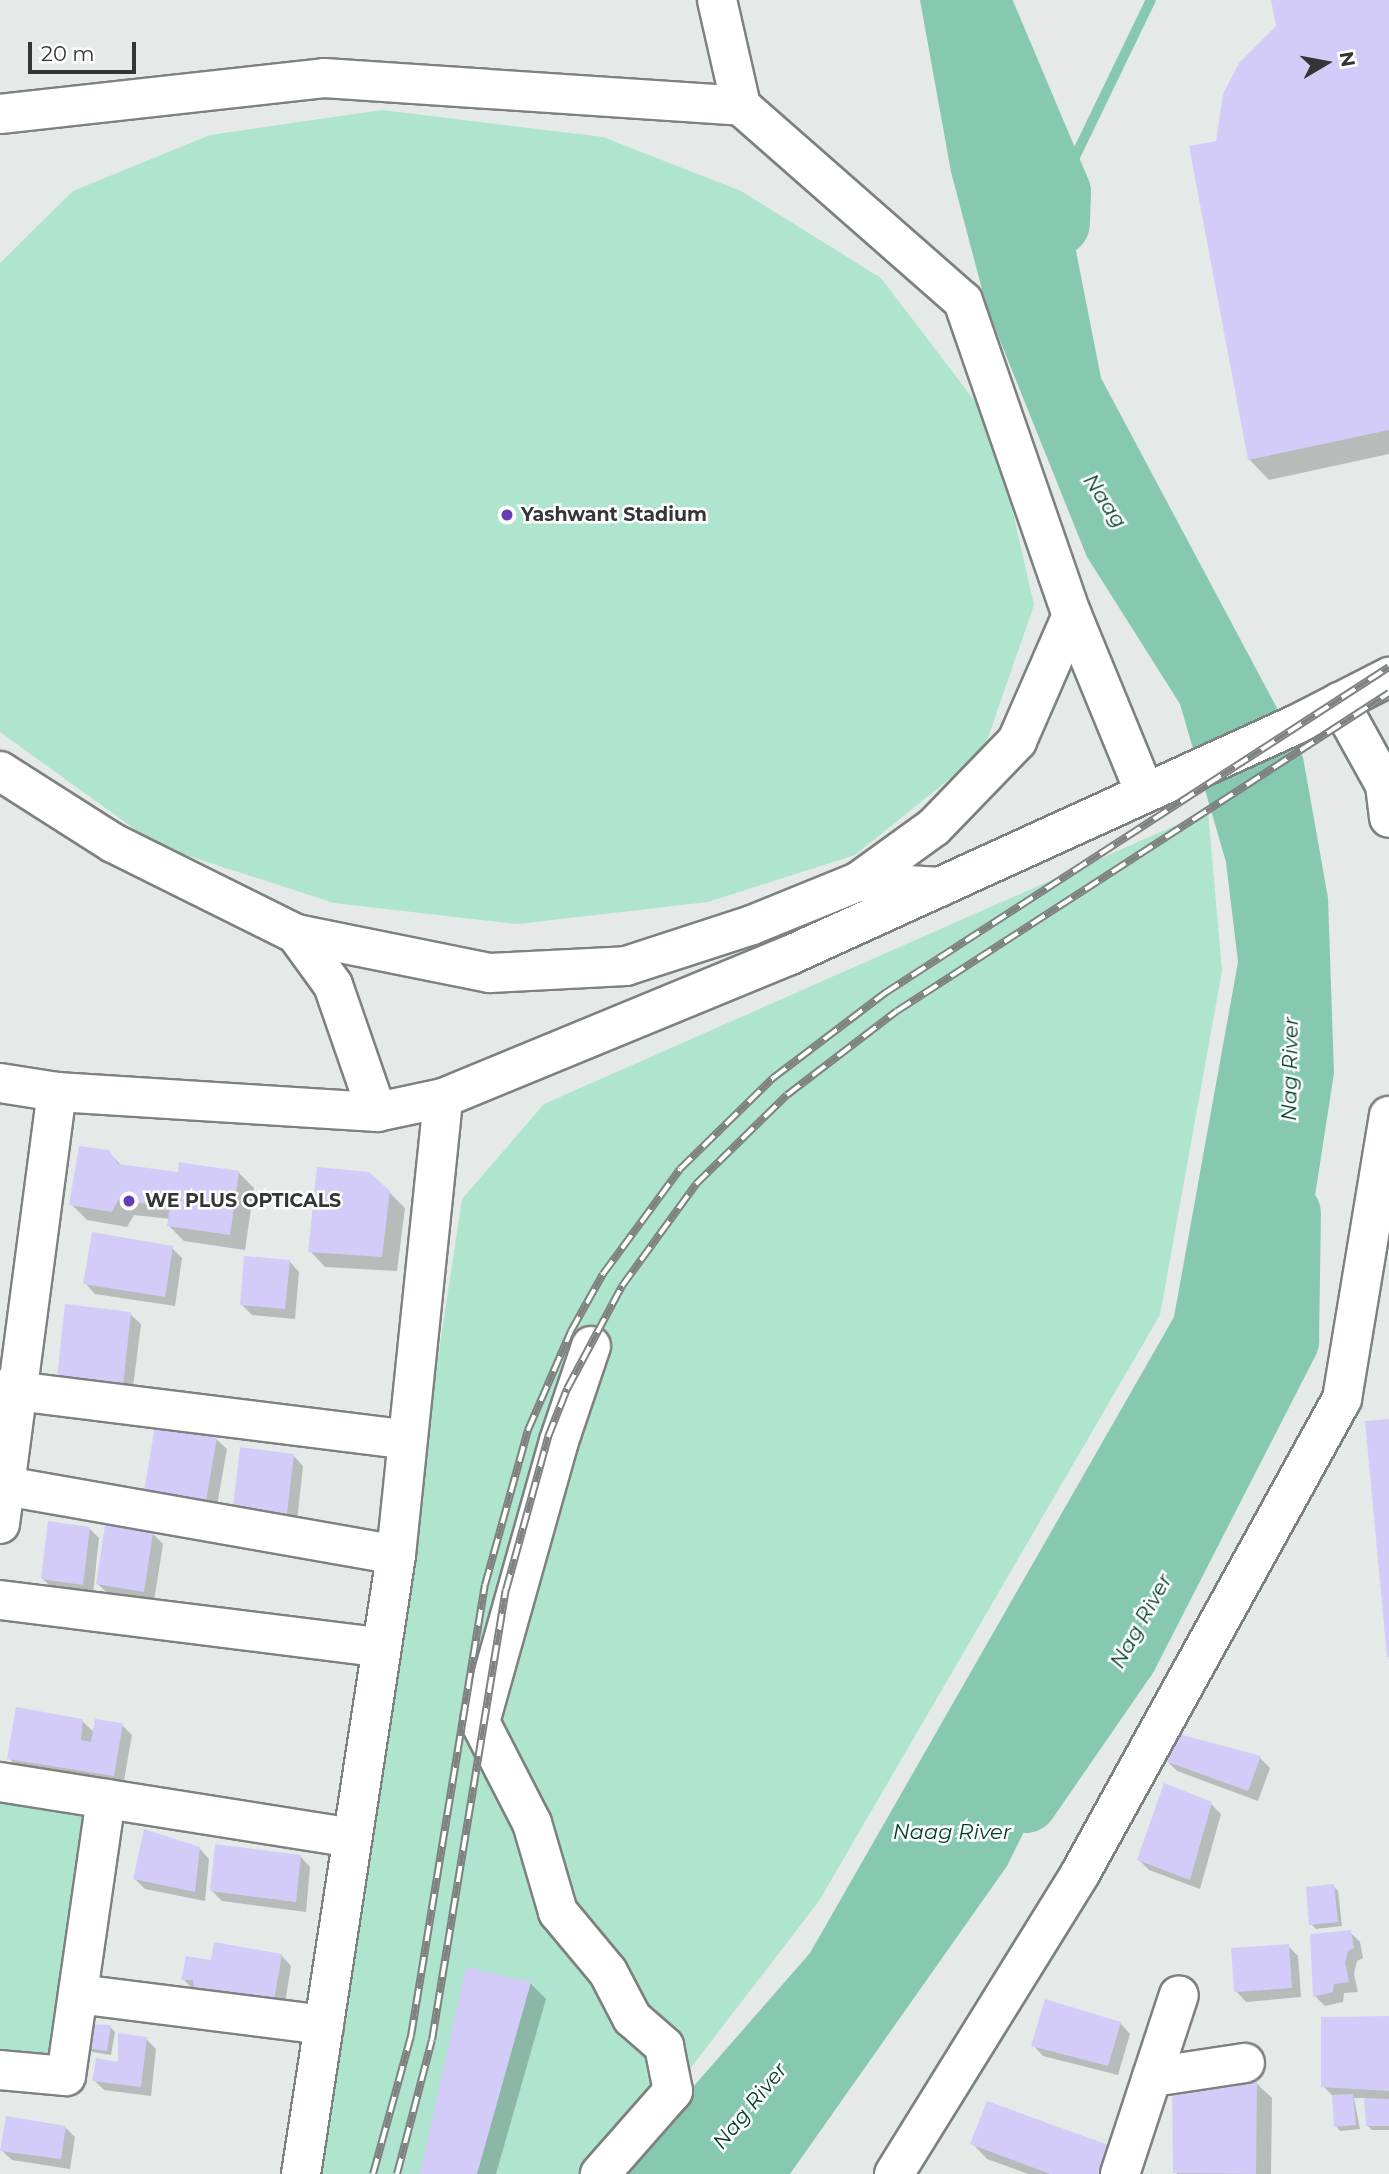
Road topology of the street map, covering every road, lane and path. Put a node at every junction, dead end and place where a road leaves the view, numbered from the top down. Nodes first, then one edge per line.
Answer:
1 (717, 0) edge
2 (741, 106) junction
3 (0, 114) edge
4 (1072, 615) junction
5 (1389, 677) edge
6 (1339, 702) junction
7 (0, 771) edge
8 (1157, 788) junction
9 (1389, 818) edge
10 (858, 882) junction
11 (940, 887) junction
12 (296, 934) junction
13 (0, 1083) edge
14 (57, 1092) junction
15 (443, 1098) junction
16 (377, 1112) junction
17 (1389, 1116) edge
18 (1377, 1254) edge
19 (590, 1346) dead end
20 (9, 1390) edge
21 (407, 1440) junction
22 (3, 1485) edge
23 (0, 1524) edge
24 (396, 1555) junction
25 (0, 1600) edge
26 (380, 1647) junction
27 (0, 1782) edge
28 (106, 1799) junction
29 (352, 1838) junction
30 (78, 1994) junction
31 (1179, 1996) dead end
32 (324, 2025) junction
33 (1245, 2063) dead end
34 (0, 2070) edge
35 (1152, 2077) junction
36 (302, 2174) edge
37 (600, 2174) edge
38 (894, 2174) edge
39 (1120, 2174) edge

1 - 2 street
2 - 3 street
2 - 4 street
4 - 8 street
4 - 10 street
5 - 6 street
6 - 8 street
6 - 9 street
7 - 12 street
8 - 11 street
10 - 11 street
10 - 12 street
11 - 15 street
12 - 16 street
13 - 14 street
14 - 16 street
14 - 20 street
15 - 16 street
15 - 21 street
17 - 18 street
18 - 38 street
19 - 37 street
20 - 21 street
20 - 22 street
21 - 24 street
22 - 23 street
22 - 24 street
24 - 26 street
25 - 26 street
26 - 29 street
27 - 28 street
28 - 29 street
28 - 30 street
29 - 32 street
30 - 32 street
30 - 34 street
31 - 35 street
32 - 36 street
33 - 35 street
35 - 39 street

